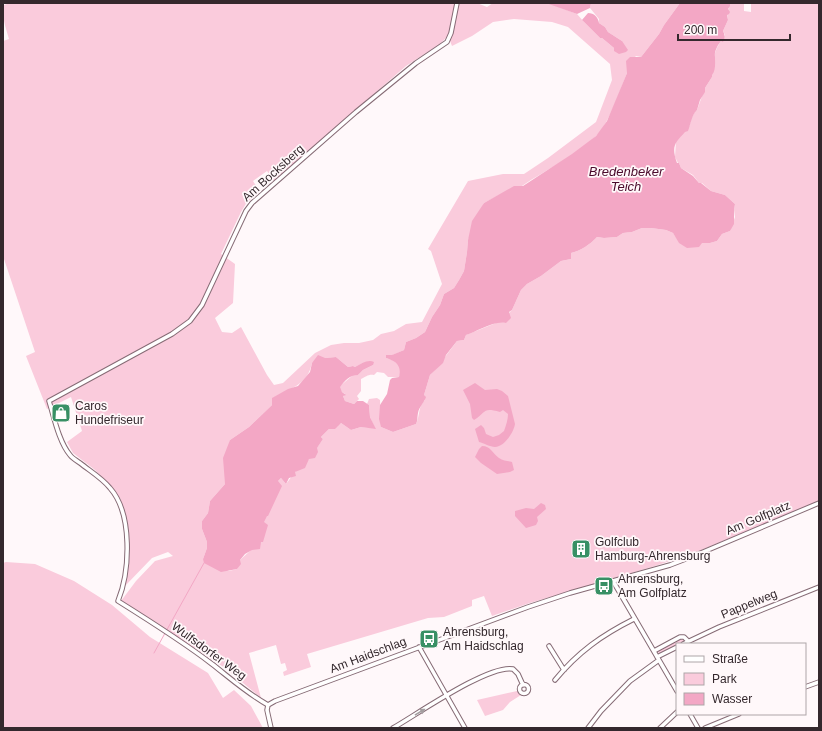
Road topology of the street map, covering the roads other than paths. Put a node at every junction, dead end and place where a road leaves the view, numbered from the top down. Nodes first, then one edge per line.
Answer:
1 (457, 3) edge
2 (819, 503) edge
3 (613, 581) junction
4 (819, 587) edge
5 (118, 601) joint
6 (634, 619) junction
7 (688, 641) junction
8 (685, 643) edge
9 (419, 646) junction
10 (548, 646) dead end
11 (676, 648) edge
12 (654, 651) junction
13 (658, 658) junction
14 (564, 670) junction
15 (555, 680) dead end
16 (819, 682) edge
17 (523, 685) dead end
18 (806, 687) edge
19 (676, 689) edge
20 (446, 696) junction
21 (268, 705) junction
22 (676, 713) edge
23 (691, 715) edge
24 (737, 715) edge
25 (271, 728) edge
26 (393, 728) edge
27 (465, 728) edge
28 (588, 728) edge
29 (660, 728) edge
30 (698, 728) edge
31 (705, 728) edge

1 - 5 street, Am Bocksberg
2 - 3 street, Am Golfplatz
3 - 6 street
3 - 9 street, Am Haidschlag
4 - 7 street, Pappelweg
5 - 21 street, Wulfsdorfer Weg
6 - 12 street
6 - 14 street
7 - 8 street, Pappelweg
7 - 12 street, Pappelweg
9 - 20 street
9 - 21 street, Am Haidschlag
10 - 14 street
11 - 13 street
12 - 13 street
13 - 19 street
13 - 28 street
14 - 15 street
16 - 18 street
17 - 20 street
26 -> 20 street
20 - 27 street
21 - 25 street
22 - 29 street
23 - 30 street
24 - 31 street

